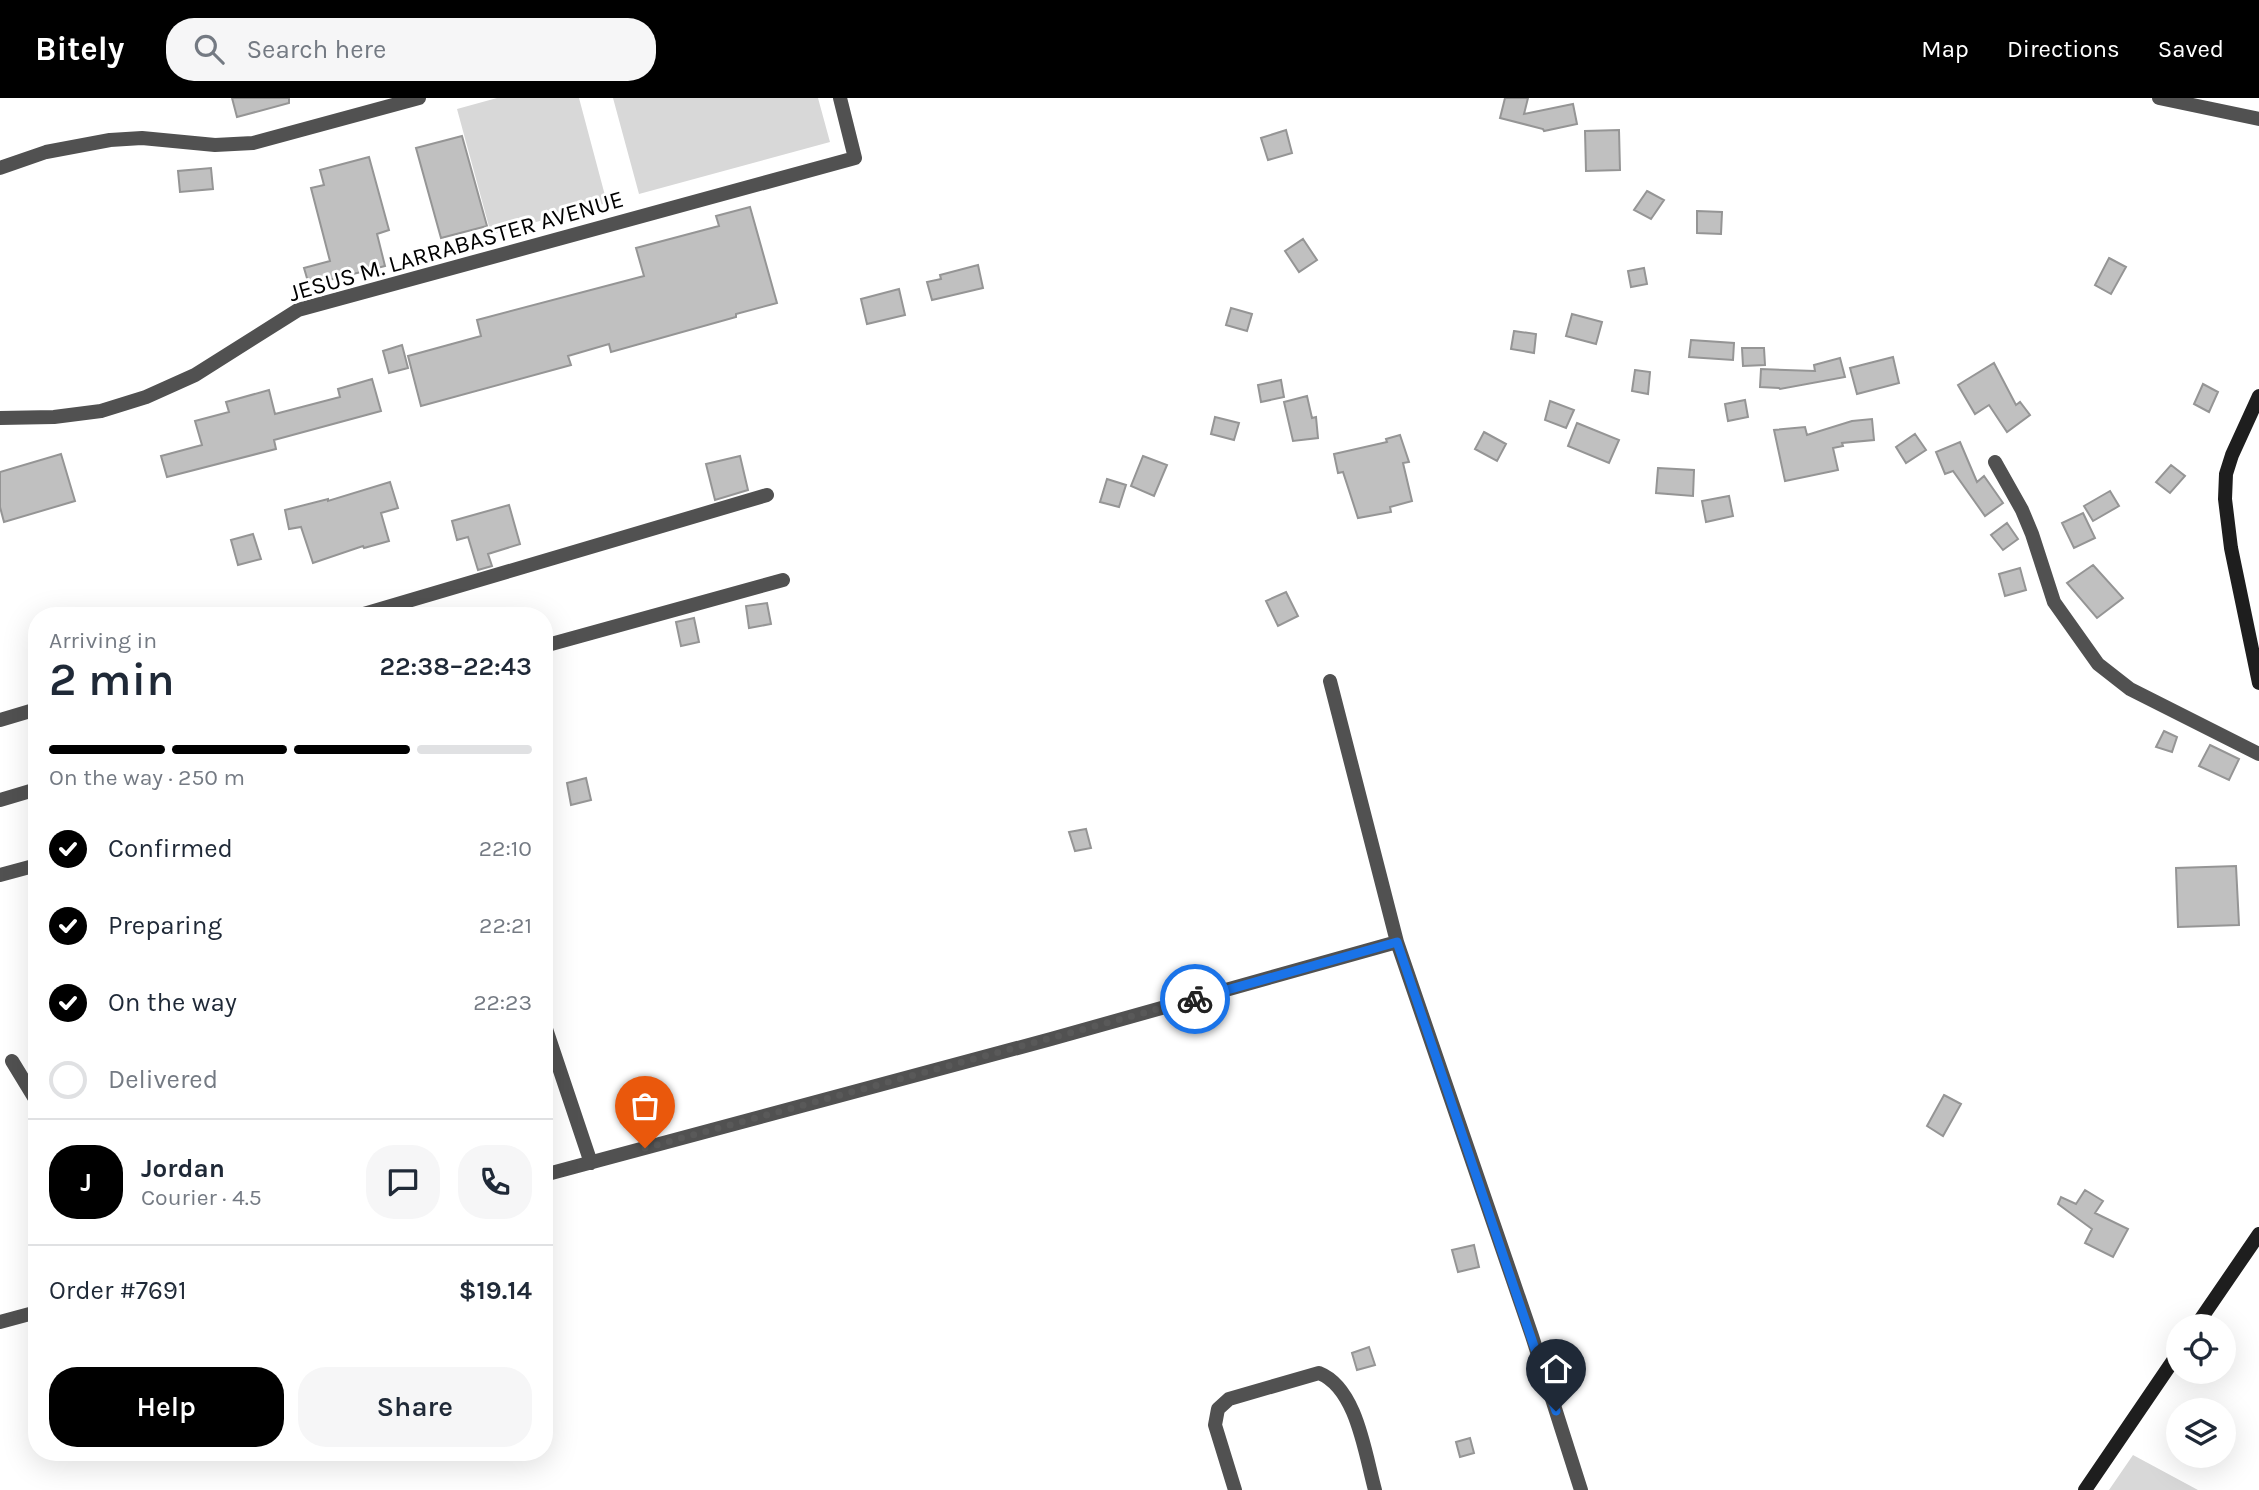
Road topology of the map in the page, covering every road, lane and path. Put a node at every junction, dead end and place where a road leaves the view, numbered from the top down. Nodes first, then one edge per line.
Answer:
1 (419, 98) edge
2 (840, 98) edge
3 (2160, 98) edge
4 (2259, 119) edge
5 (0, 168) edge
6 (2259, 396) edge
7 (0, 418) edge
8 (1995, 462) dead end
9 (767, 495) dead end
10 (783, 580) dead end
11 (387, 607) edge
12 (553, 644) edge
13 (1330, 681) dead end
14 (2259, 683) edge
15 (28, 712) edge
16 (0, 720) edge
17 (2259, 754) edge
18 (28, 792) edge
19 (0, 800) edge
20 (28, 867) edge
21 (0, 875) edge
22 (1397, 942) junction
23 (553, 1050) edge
24 (12, 1061) dead end
25 (28, 1087) edge
26 (591, 1163) junction
27 (553, 1173) edge
28 (2259, 1234) edge
29 (28, 1314) edge
30 (2204, 1314) edge
31 (0, 1322) edge
32 (2166, 1371) edge
33 (1235, 1490) edge
34 (1375, 1490) edge
35 (1581, 1490) edge
36 (2085, 1490) edge

1 - 5 street
2 - 7 street, JESUS M. LARRABASTER AVENUE
3 - 4 street
6 - 14 street
8 - 17 street
9 - 11 street
10 - 12 street
13 - 22 street
15 - 16 street
18 - 19 street
20 - 21 street
22 - 26 street
22 - 35 street
23 - 26 street
24 - 25 street
26 - 27 street
28 - 30 street
29 - 31 street
32 - 36 street
33 - 34 street

